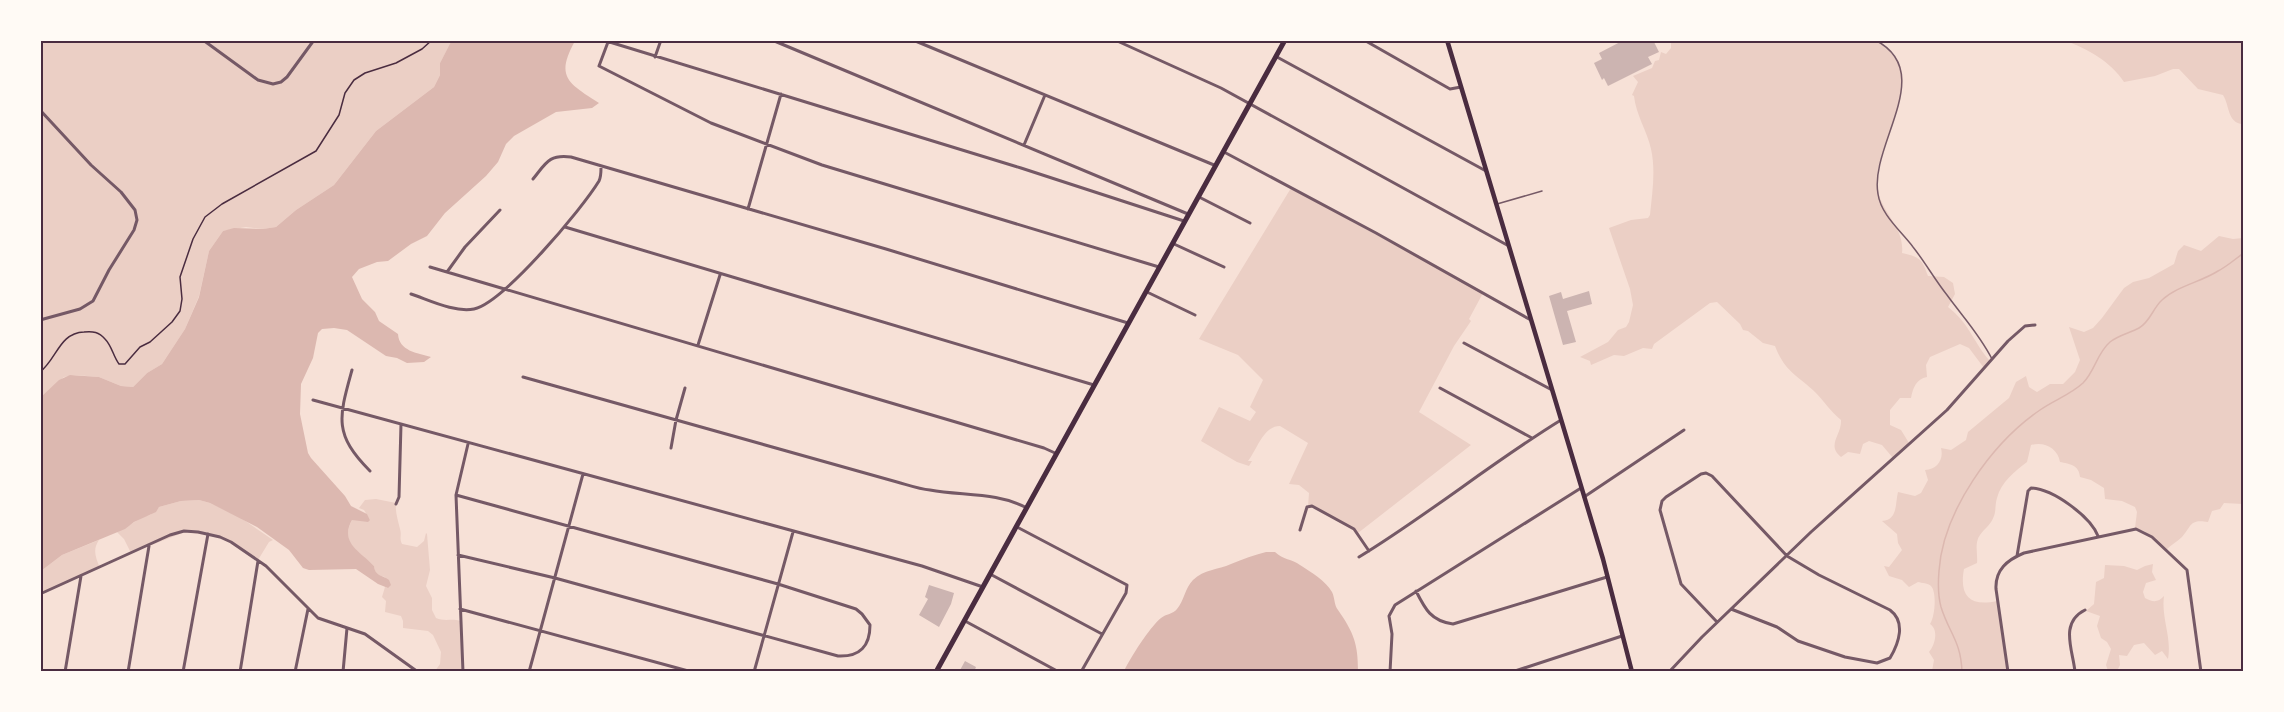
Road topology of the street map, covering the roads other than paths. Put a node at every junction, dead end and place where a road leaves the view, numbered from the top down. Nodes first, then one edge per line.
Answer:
1 (203, 40) edge
2 (314, 40) edge
3 (603, 40) edge
4 (662, 40) edge
5 (772, 40) edge
6 (913, 40) edge
7 (1115, 40) edge
8 (1285, 40) edge
9 (1364, 40) edge
10 (1447, 40) edge
11 (1875, 40) edge
12 (608, 42) junction
13 (655, 57) junction
14 (1277, 57) junction
15 (1461, 87) junction
16 (781, 94) junction
17 (1045, 95) junction
18 (1250, 104) junction
19 (40, 110) edge
20 (767, 144) junction
21 (1024, 145) junction
22 (1224, 152) junction
23 (1216, 166) junction
24 (602, 168) junction
25 (1486, 171) junction
26 (533, 179) dead end
27 (1542, 191) dead end
28 (1199, 197) junction
29 (1496, 204) junction
30 (748, 209) junction
31 (500, 210) dead end
32 (1190, 215) junction
33 (1186, 222) junction
34 (1250, 223) dead end
35 (566, 227) junction
36 (1174, 244) junction
37 (1509, 245) junction
38 (430, 267) dead end
39 (1224, 267) dead end
40 (1161, 268) junction
41 (447, 272) junction
42 (720, 274) junction
43 (505, 290) junction
44 (1147, 292) junction
45 (411, 294) dead end
46 (1195, 315) dead end
47 (40, 320) edge
48 (1531, 320) junction
49 (1130, 323) junction
50 (2035, 325) dead end
51 (1464, 343) dead end
52 (698, 345) junction
53 (1992, 359) junction
54 (352, 370) dead end
55 (523, 377) dead end
56 (1095, 385) junction
57 (685, 388) dead end
58 (1440, 388) dead end
59 (1552, 390) junction
60 (313, 400) dead end
61 (342, 408) junction
62 (676, 420) junction
63 (1561, 420) junction
64 (401, 424) junction
65 (1684, 430) dead end
66 (1532, 438) junction
67 (468, 443) junction
68 (671, 448) dead end
69 (1057, 454) junction
70 (370, 471) dead end
71 (583, 474) junction
72 (1581, 488) junction
73 (456, 495) junction
74 (1584, 497) junction
75 (396, 504) dead end
76 (1027, 507) junction
77 (568, 526) junction
78 (1016, 526) junction
79 (1300, 530) dead end
80 (793, 532) junction
81 (208, 534) junction
82 (2098, 536) junction
83 (149, 545) junction
84 (1369, 551) junction
85 (458, 555) junction
86 (1787, 556) junction
87 (2017, 556) junction
88 (1359, 557) dead end
89 (258, 561) junction
90 (990, 574) junction
91 (81, 576) junction
92 (1607, 577) junction
93 (555, 578) junction
94 (778, 584) junction
95 (983, 587) junction
96 (1416, 590) junction
97 (40, 594) edge
98 (308, 609) junction
99 (460, 609) junction
100 (1731, 609) junction
101 (2085, 610) dead end
102 (965, 621) junction
103 (1717, 622) junction
104 (347, 628) junction
105 (541, 630) junction
106 (1102, 634) junction
107 (1622, 636) junction
108 (763, 637) junction
109 (65, 672) edge
110 (128, 672) edge
111 (183, 672) edge
112 (240, 672) edge
113 (295, 672) edge
114 (343, 672) edge
115 (418, 672) edge
116 (463, 672) edge
117 (471, 672) edge
118 (482, 672) edge
119 (529, 672) edge
120 (692, 672) edge
121 (754, 672) edge
122 (936, 672) edge
123 (1059, 672) edge
124 (1081, 672) edge
125 (1390, 672) edge
126 (1512, 672) edge
127 (1632, 672) edge
128 (1669, 672) edge
129 (2008, 672) edge
130 (2075, 672) edge
131 (2201, 672) edge

1 - 2 street
3 - 12 street
4 - 13 street
5 - 21 street
6 - 17 street
7 - 18 street
8 - 14 main road
9 - 15 street
10 - 15 main road
11 - 53 lane
12 - 13 street
12 - 20 street
13 - 16 street
14 - 18 main road
14 - 25 street
15 - 25 main road
16 - 20 street
16 - 33 street
17 - 21 street
17 - 23 street
18 - 22 main road
18 - 37 street
19 - 47 street
20 - 30 street
20 - 40 street
21 - 32 street
22 - 23 main road
22 - 48 street
23 - 28 main road
24 - 26 street
24 - 30 street
24 - 35 street
25 - 29 main road
27 - 29 lane
28 - 32 main road
28 - 34 street
29 - 37 main road
30 - 49 street
31 - 41 street
32 - 33 main road
33 - 36 main road
35 - 42 street
35 - 43 street
36 - 39 street
36 - 40 main road
37 - 48 main road
38 - 41 street
40 - 44 main road
41 - 43 street
42 - 52 street
42 - 56 street
43 - 45 street
43 - 52 street
44 - 46 street
44 - 49 main road
48 - 59 main road
49 - 56 main road
50 - 53 street
51 - 59 street
52 - 69 street
53 - 86 street
54 - 61 street
55 - 62 street
56 - 69 main road
57 - 62 street
58 - 66 street
59 - 63 main road
60 - 61 street
61 - 64 street
61 - 70 street
62 - 68 street
62 - 76 street
63 - 66 street
63 - 72 main road
64 - 67 street
64 - 75 street
65 - 74 street
66 - 84 street
67 - 71 street
67 - 73 street
69 - 76 main road
71 - 77 street
71 - 80 street
72 - 74 main road
72 - 96 street
73 - 77 street
73 - 85 street
74 - 92 main road
76 - 78 main road
77 - 93 street
77 - 94 street
78 - 90 main road
78 - 106 street
79 - 84 street
80 - 94 street
80 - 95 street
81 - 83 street
81 - 89 street
81 - 111 street
82 - 87 street
82 - 87 street
82 - 131 street
83 - 91 street
83 - 110 street
84 - 88 street
85 - 93 street
85 - 99 street
86 - 100 street
86 - 100 street
86 - 103 street
87 - 129 street
89 - 98 street
89 - 112 street
90 - 95 main road
90 - 106 street
91 - 97 street
91 - 109 street
92 - 96 street
92 - 107 main road
93 - 105 street
93 - 108 street
94 - 108 street
94 - 108 street
95 - 102 main road
96 - 125 street
98 - 104 street
98 - 113 street
99 - 105 street
99 - 116 street
100 - 103 street
101 - 130 street
102 - 122 main road
102 - 123 street
103 - 128 street
104 - 114 street
104 - 115 street
105 - 119 street
105 - 120 street
106 - 124 street
107 - 126 street
107 - 127 main road
108 - 121 street
117 - 118 street

